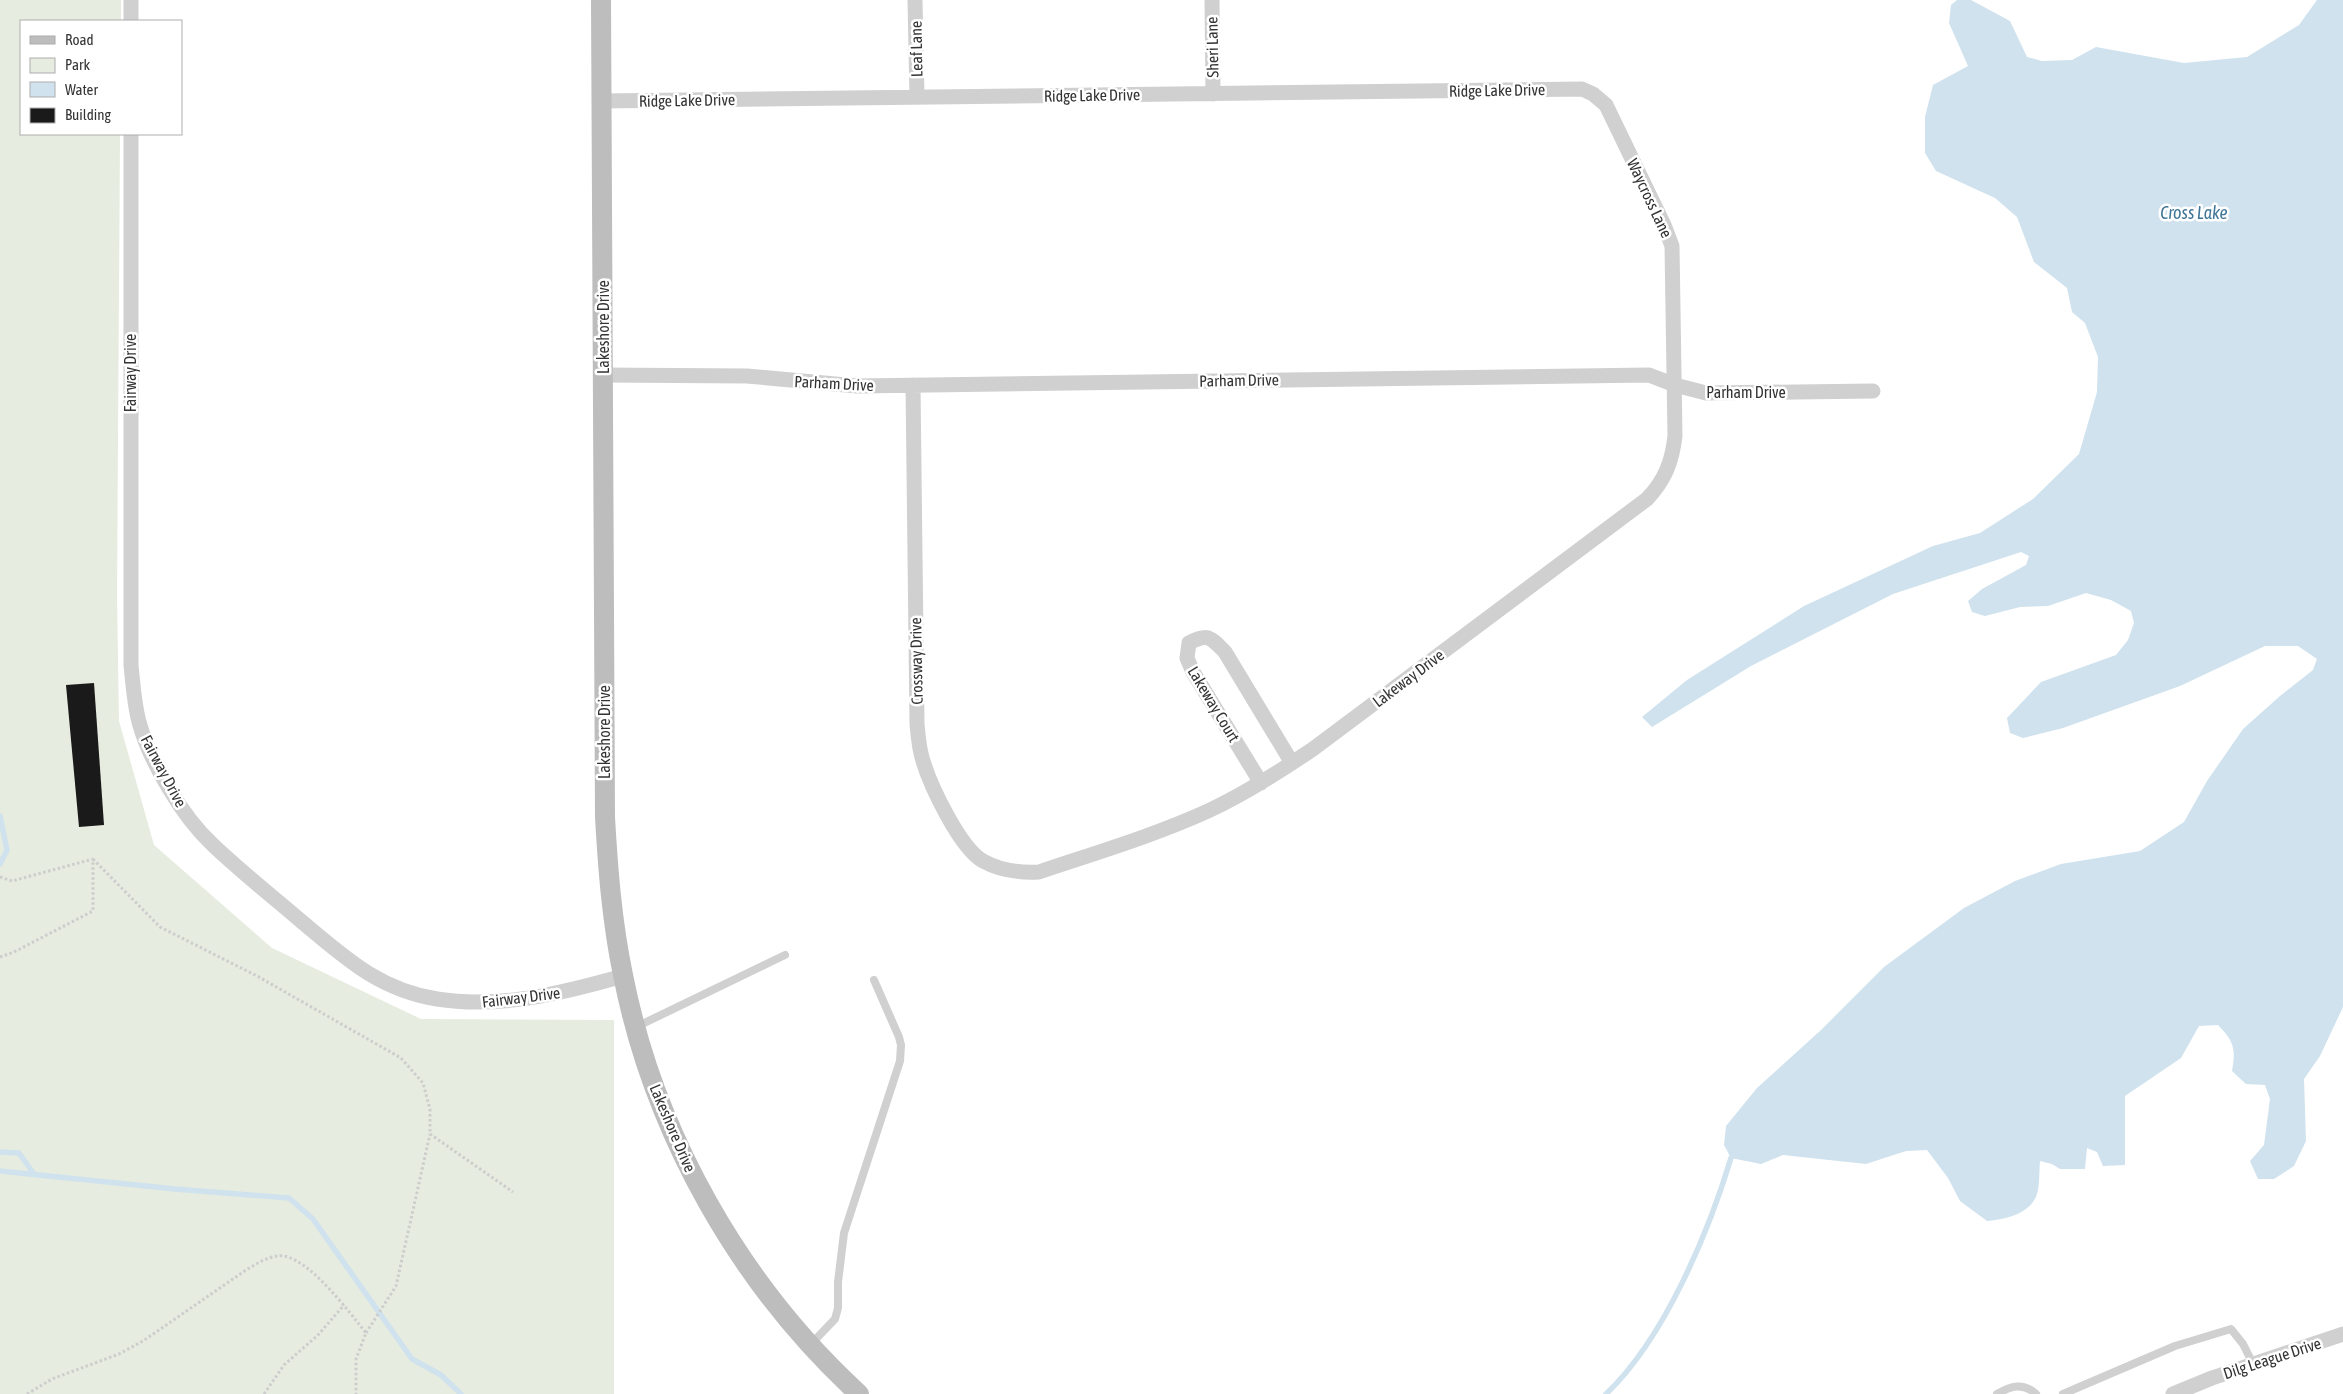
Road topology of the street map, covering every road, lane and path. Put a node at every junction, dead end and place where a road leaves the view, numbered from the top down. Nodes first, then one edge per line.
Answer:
1 (131, 0) edge
2 (601, 0) edge
3 (915, 0) edge
4 (1212, 0) edge
5 (131, 20) edge
6 (1582, 89) joint
7 (1213, 94) junction
8 (917, 97) junction
9 (602, 102) junction
10 (130, 135) edge
11 (603, 375) junction
12 (913, 385) junction
13 (1675, 385) junction
14 (1873, 391) dead end
15 (1292, 763) junction
16 (1261, 783) junction
17 (93, 859) junction
18 (1039, 872) joint
19 (0, 877) edge
20 (785, 955) dead end
21 (0, 957) edge
22 (623, 976) junction
23 (874, 980) dead end
24 (636, 1027) junction
25 (430, 1134) junction
26 (513, 1192) dead end
27 (344, 1305) junction
28 (366, 1333) junction
29 (2343, 1334) edge
30 (811, 1344) junction
31 (2253, 1364) junction
32 (27, 1394) edge
33 (264, 1394) edge
34 (356, 1394) edge
35 (859, 1394) edge
36 (1997, 1394) edge
37 (2036, 1394) edge
38 (2063, 1394) edge
39 (2173, 1394) edge

1 - 5 street
2 - 9 main road, Lakeshore Drive
3 - 8 street, Leaf Lane
4 - 7 street, Sheri Lane
6 - 7 street, Ridge Lake Drive
6 - 13 street, Waycross Lane
7 - 8 street, Ridge Lake Drive
8 - 9 street, Ridge Lake Drive
9 - 11 main road, Lakeshore Drive
10 - 22 street, Fairway Drive
11 - 12 street, Parham Drive
11 - 22 main road, Lakeshore Drive
12 - 13 street, Parham Drive
12 - 18 street, Crossway Drive
13 - 14 street, Parham Drive
13 - 15 street, Lakeway Drive
15 - 16 street, Lakeway Drive
15 - 16 street, Lakeway Court
16 - 18 street, Lakeway Drive
17 - 19 path
17 - 21 path
17 - 25 path
20 - 24 lane
22 - 24 main road, Lakeshore Drive
23 - 30 lane
24 - 30 main road, Lakeshore Drive
25 - 26 path
25 - 28 path
27 - 28 path
27 - 32 path
27 - 33 path
28 - 34 path
29 - 31 street, Dilg League Drive
30 - 35 main road, Lakeshore Drive
31 - 38 lane
31 - 39 street, Dilg League Drive
36 - 37 lane

